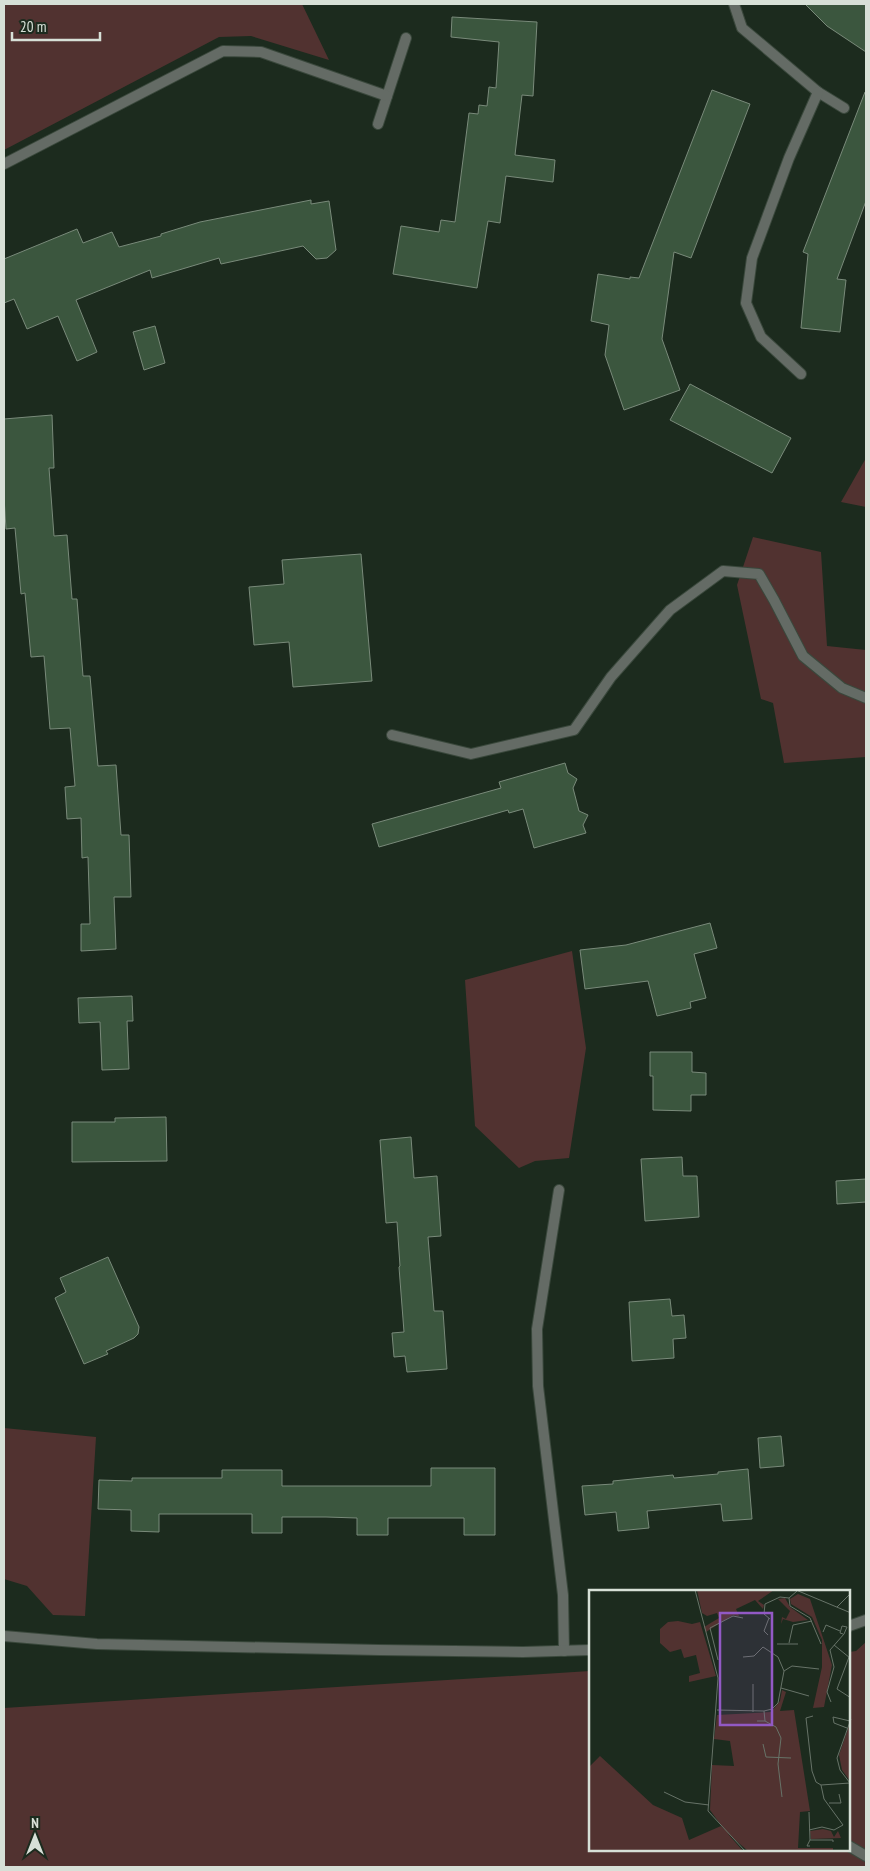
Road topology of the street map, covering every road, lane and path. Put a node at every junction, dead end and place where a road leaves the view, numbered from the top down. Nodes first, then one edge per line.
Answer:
1 (734, 4) edge
2 (406, 38) dead end
3 (818, 92) junction
4 (387, 96) junction
5 (844, 108) dead end
6 (378, 124) dead end
7 (4, 164) edge
8 (801, 374) dead end
9 (866, 698) edge
10 (392, 735) dead end
11 (559, 1190) dead end
12 (866, 1620) edge
13 (850, 1626) edge
14 (4, 1636) edge
15 (589, 1650) edge
16 (564, 1651) junction
17 (850, 1847) edge
18 (866, 1856) edge

1 - 3 street
2 - 4 street
3 - 5 street
3 - 8 street
4 - 6 street
4 - 7 street
9 - 10 street
11 - 16 street
12 - 13 street
14 - 16 street
15 - 16 street
17 - 18 street

